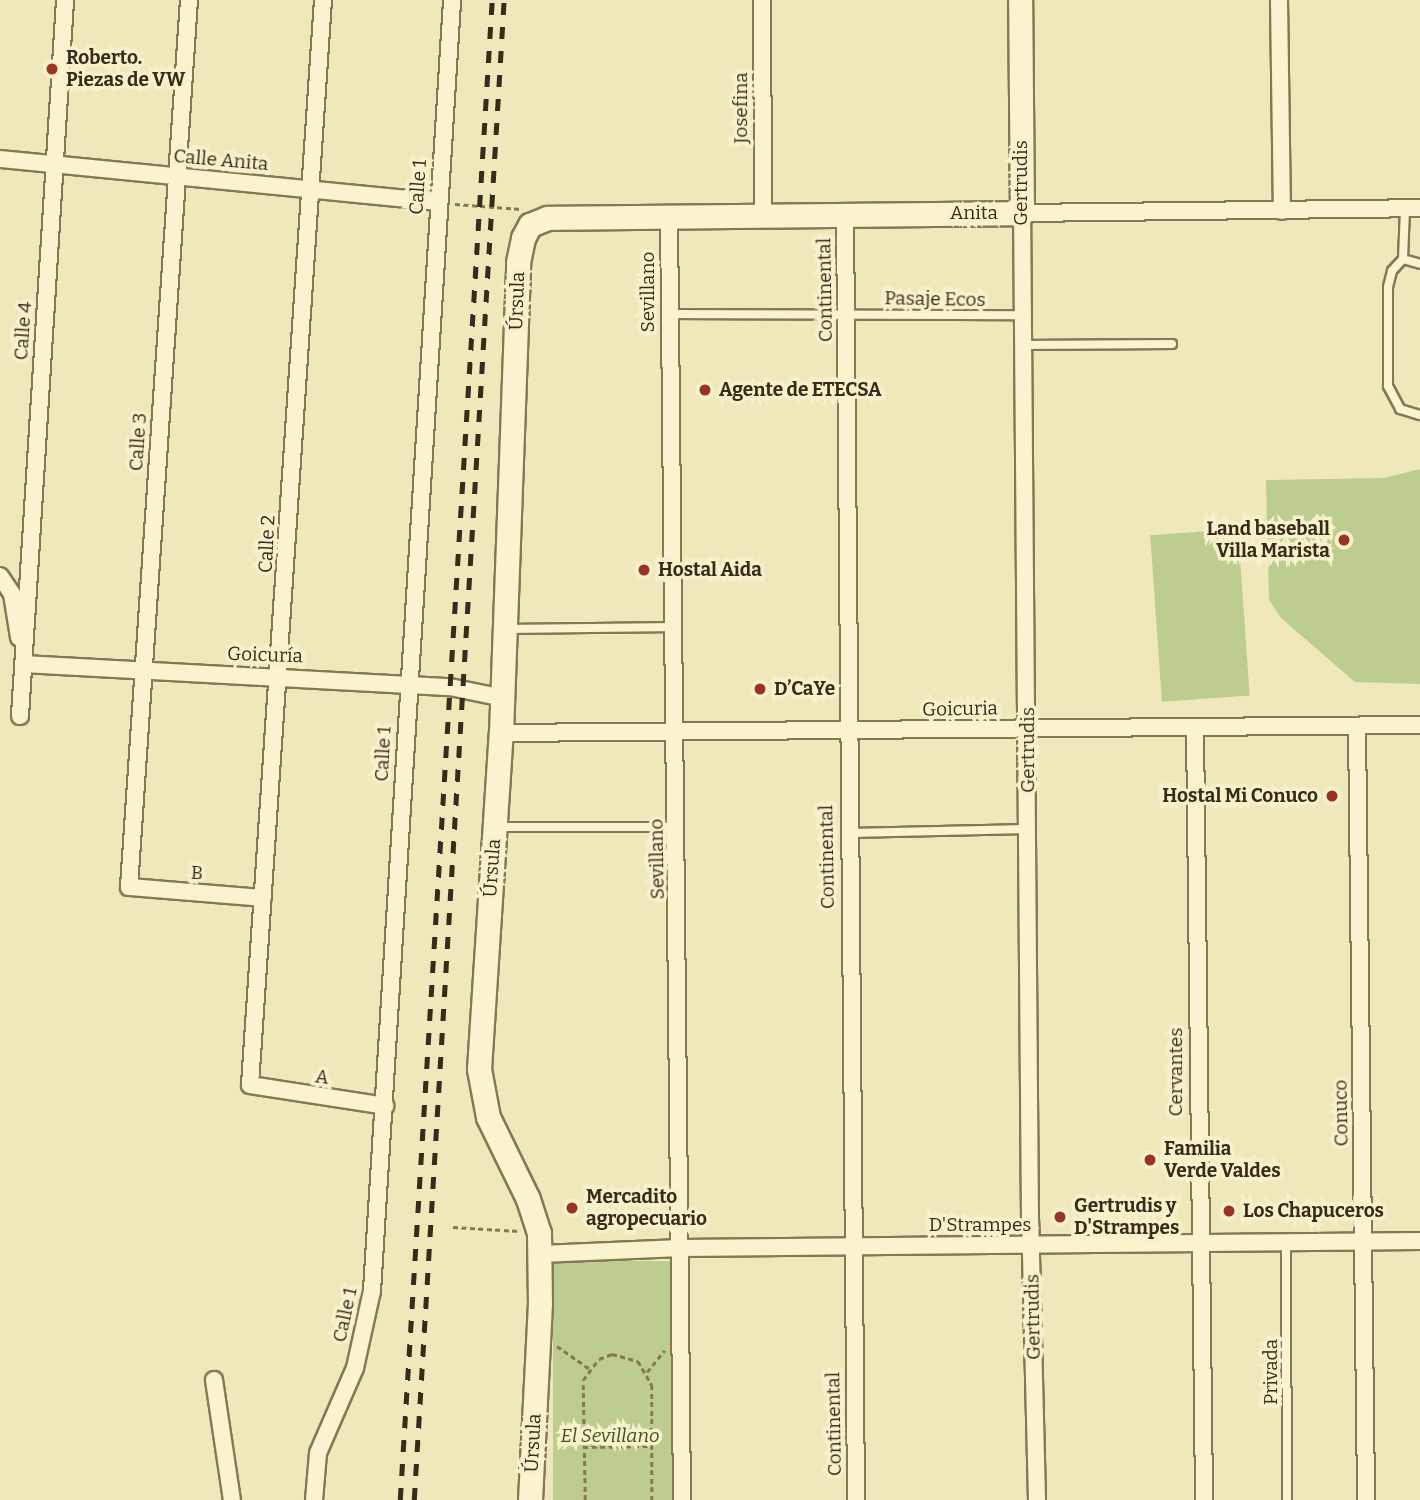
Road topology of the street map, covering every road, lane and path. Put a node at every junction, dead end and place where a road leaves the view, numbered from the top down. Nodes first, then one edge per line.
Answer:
1 (65, 0) edge
2 (189, 0) edge
3 (323, 0) edge
4 (452, 0) edge
5 (762, 0) edge
6 (1020, 0) edge
7 (1279, 0) edge
8 (0, 159) edge
9 (54, 165) junction
10 (176, 177) junction
11 (309, 189) junction
12 (438, 202) junction
13 (1413, 209) edge
14 (1282, 211) junction
15 (1022, 213) junction
16 (845, 214) junction
17 (763, 216) junction
18 (669, 217) junction
19 (530, 225) junction
20 (1403, 259) junction
21 (1420, 264) edge
22 (669, 314) junction
23 (847, 314) junction
24 (1023, 316) junction
25 (1172, 344) dead end
26 (1023, 345) junction
27 (1420, 415) edge
28 (0, 576) edge
29 (674, 627) junction
30 (506, 629) junction
31 (23, 664) junction
32 (145, 672) junction
33 (280, 676) junction
34 (407, 685) junction
35 (503, 698) junction
36 (20, 716) dead end
37 (1420, 725) edge
38 (1357, 726) junction
39 (1195, 727) junction
40 (1028, 729) junction
41 (847, 731) junction
42 (501, 733) junction
43 (676, 734) junction
44 (495, 827) junction
45 (677, 827) junction
46 (1028, 829) junction
47 (847, 833) junction
48 (129, 887) joint
49 (263, 898) junction
50 (253, 1089) joint
51 (385, 1106) junction
52 (453, 1227) dead end
53 (1420, 1241) edge
54 (1364, 1242) junction
55 (540, 1243) junction
56 (1286, 1243) junction
57 (1198, 1245) junction
58 (853, 1246) junction
59 (1031, 1246) junction
60 (681, 1248) junction
61 (538, 1334) junction
62 (589, 1368) junction
63 (214, 1380) dead end
64 (583, 1429) junction
65 (652, 1430) junction
66 (652, 1446) junction
67 (583, 1447) junction
68 (232, 1500) edge
69 (314, 1500) edge
70 (530, 1500) edge
71 (584, 1500) edge
72 (652, 1500) edge
73 (682, 1500) edge
74 (856, 1500) edge
75 (1037, 1500) edge
76 (1204, 1500) edge
77 (1287, 1500) edge
78 (1366, 1500) edge

1 - 9 street, Calle 4
2 - 10 street, Calle 3
3 - 11 street, Calle 2
4 - 12 street, Calle 1
5 - 17 street, Josefina
6 - 15 street, Gertrudis
7 - 14 street
8 - 9 street, Calle Anita
9 - 10 street, Calle Anita
9 - 31 street, Calle 4
10 - 11 street, Calle Anita
10 - 32 street, Calle 3
11 - 12 street, Calle Anita
11 - 33 street, Calle 2
12 - 19 path
12 - 34 street, Calle 1
13 - 14 street, Anita
13 - 20 lane
14 - 15 street, Anita
15 - 16 street, Anita
15 - 24 street, Gertrudis
16 - 17 street, Anita
16 - 23 street, Continental
17 - 18 street, Anita
18 - 19 street, Anita
18 - 22 street, Sevillano
19 - 30 street, Úrsula
20 - 21 lane
20 - 27 lane
22 - 23 lane, Pasaje Ecos
22 - 29 street, Sevillano
23 - 24 lane, Pasaje Ecos
23 - 41 street, Continental
24 - 26 street, Gertrudis
25 - 26 lane
26 - 40 street, Gertrudis
28 - 31 street
29 - 30 lane
29 - 43 street, Sevillano
30 - 35 street, Úrsula
31 - 32 street, Goicuría
31 - 36 street
32 - 33 street, Goicuría
32 - 48 street, Calle 3
33 - 34 street, Goicuría
33 - 49 street, Calle 2
34 - 35 street, Goicuría
34 - 51 street, Calle 1
35 - 42 street, Úrsula
37 - 38 street, Goicuria
38 - 39 street, Goicuria
38 - 54 street, Conuco
39 - 40 street, Goicuria
39 - 57 street, Cervantes
40 - 41 street, Goicuria
40 - 46 street, Gertrudis
41 - 43 street, Goicuria
41 - 47 street, Continental
42 - 43 street, Goicuria
42 - 44 street, Úrsula
43 - 45 street, Sevillano
44 - 45 lane
44 - 55 street, Úrsula
45 - 60 street, Sevillano
46 - 47 lane
46 - 59 street, Gertrudis
47 - 58 street, Continental
48 - 49 street, B
49 - 50 street, Calle 2
50 - 51 street, A
51 - 69 street, Calle 1
52 - 55 path
53 - 54 street, D'Strampes
54 - 56 street, D'Strampes
54 - 78 street, Conuco
55 - 60 street, D'Strampes
55 - 61 street, Úrsula
56 - 57 street, D'Strampes
56 - 77 lane, Privada
57 - 59 street, D'Strampes
57 - 76 street, Cervantes
58 - 59 street, D'Strampes
58 - 60 street, D'Strampes
58 - 74 street, Continental
59 - 75 street, Gertrudis
60 - 73 street, Sevillano
61 - 62 path
61 - 70 street, Úrsula
62 - 64 path
62 - 65 path
63 - 68 street
64 - 65 path
64 - 67 path
65 - 66 path
66 - 67 path
66 - 72 path
67 - 71 path

